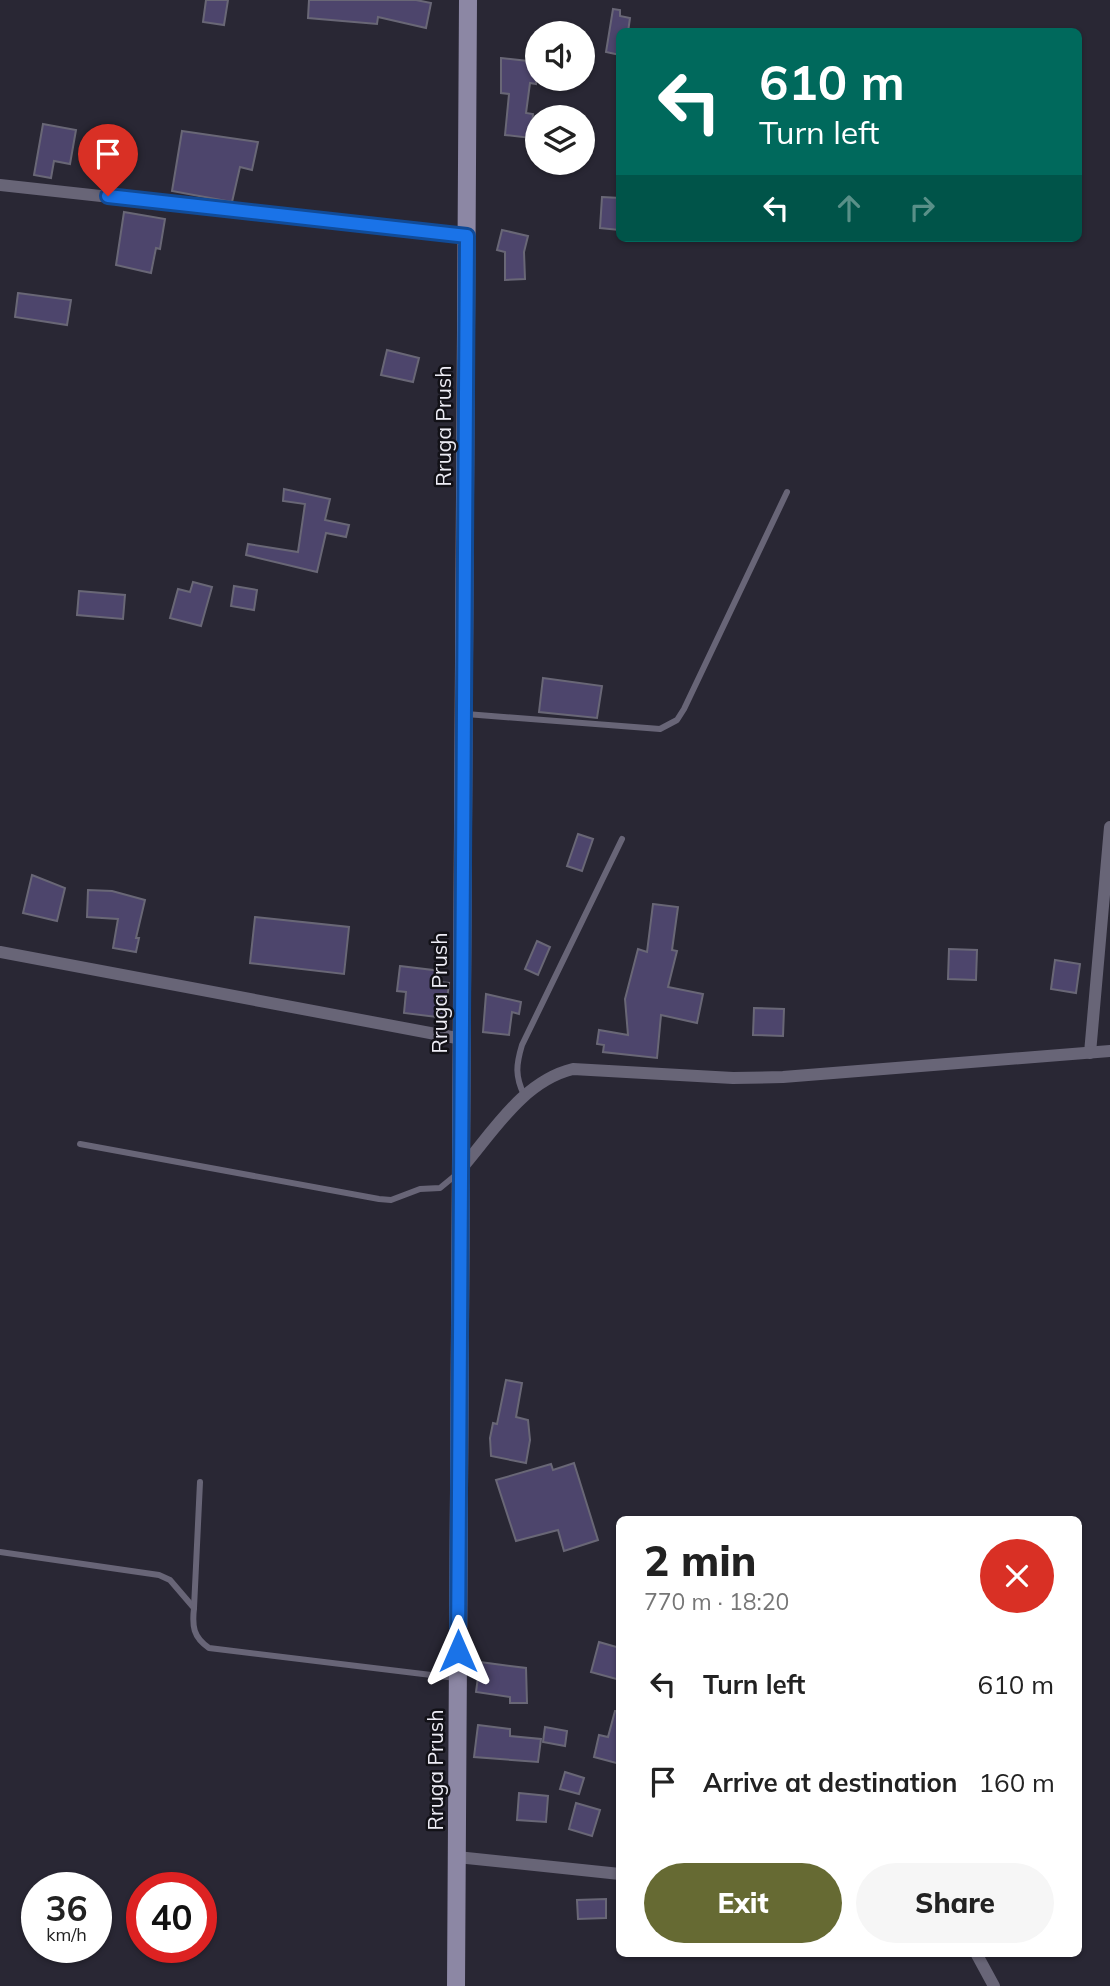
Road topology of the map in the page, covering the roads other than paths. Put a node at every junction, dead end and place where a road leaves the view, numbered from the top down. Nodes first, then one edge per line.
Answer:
1 (468, 0) edge
2 (0, 185) edge
3 (467, 236) junction
4 (788, 492) dead end
5 (464, 714) junction
6 (1110, 827) edge
7 (622, 839) dead end
8 (0, 952) edge
9 (462, 1039) junction
10 (1110, 1051) edge
11 (1090, 1053) junction
12 (524, 1095) junction
13 (80, 1144) dead end
14 (461, 1169) junction
15 (200, 1482) dead end
16 (0, 1552) edge
17 (194, 1608) junction
18 (458, 1678) junction
19 (457, 1857) junction
20 (616, 1874) edge
21 (978, 1957) edge
22 (456, 1986) edge
23 (994, 1986) edge

1 - 3 street, Rruga Prush
2 - 3 street
3 - 5 street, Rruga Prush
4 - 5 lane
5 - 9 street, Rruga Prush
6 - 11 street
7 - 12 lane
8 - 9 street
9 - 14 street, Rruga Prush
10 - 11 street
11 - 12 street
12 - 14 street
13 - 14 lane
14 - 18 street, Rruga Prush
15 - 17 lane
16 - 17 lane
17 - 18 lane
18 - 19 street, Rruga Prush
19 - 20 street
19 - 22 street, Rruga Prush
21 - 23 street

